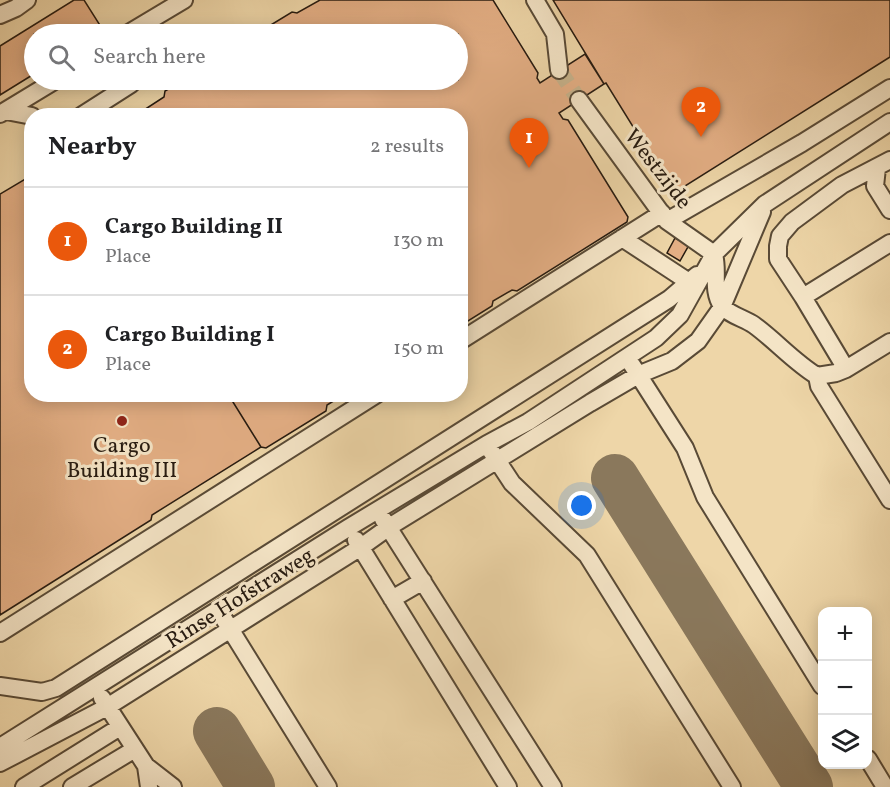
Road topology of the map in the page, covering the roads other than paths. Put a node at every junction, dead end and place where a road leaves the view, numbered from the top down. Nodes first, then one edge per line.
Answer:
1 (10, 0) edge
2 (27, 0) edge
3 (184, 0) edge
4 (535, 0) edge
5 (0, 15) edge
6 (146, 24) edge
7 (559, 70) tunnel mouth
8 (890, 88) edge
9 (39, 90) edge
10 (122, 90) edge
11 (579, 100) tunnel mouth
12 (94, 108) edge
13 (3, 112) edge
14 (24, 115) edge
15 (890, 122) edge
16 (883, 164) edge
17 (765, 204) junction
18 (890, 210) edge
19 (664, 217) junction
20 (622, 238) junction
21 (890, 243) edge
22 (711, 260) junction
23 (689, 282) junction
24 (803, 297) junction
25 (722, 307) junction
26 (468, 336) edge
27 (890, 342) edge
28 (627, 357) junction
29 (846, 369) junction
30 (638, 375) junction
31 (817, 375) junction
32 (364, 402) edge
33 (487, 444) junction
34 (496, 461) junction
35 (890, 500) edge
36 (377, 510) junction
37 (389, 527) junction
38 (348, 528) junction
39 (361, 547) junction
40 (423, 581) junction
41 (392, 599) junction
42 (218, 609) junction
43 (230, 628) junction
44 (0, 633) edge
45 (818, 680) edge
46 (0, 686) edge
47 (95, 688) junction
48 (107, 706) junction
49 (120, 727) junction
50 (0, 747) edge
51 (135, 749) junction
52 (0, 763) edge
53 (147, 766) junction
54 (872, 767) edge
55 (24, 787) edge
56 (72, 787) edge
57 (149, 787) edge
58 (173, 787) edge
59 (328, 787) edge
60 (508, 787) edge
61 (553, 787) edge
62 (732, 787) edge
63 (885, 787) edge

1 - 5 lane
2 - 5 lane
3 - 6 lane
4 - 7 lane
8 - 19 lane
9 - 13 lane
10 - 12 lane
11 - 19 lane, Westzijde
13 - 14 lane
15 - 17 lane, Rinse Hofstraweg
16 - 18 lane
16 - 24 lane
17 - 22 lane, Rinse Hofstraweg
17 - 25 lane, Rinse Hofstraweg
19 - 20 lane
19 - 22 lane, Westzijde
20 - 23 lane
20 - 26 lane
21 - 24 lane
22 - 23 lane
22 - 25 lane
22 - 28 lane, Rinse Hofstraweg
23 - 46 lane
24 - 29 lane
25 - 30 lane, Rinse Hofstraweg
25 - 31 lane
27 - 29 lane
28 - 30 lane
28 - 33 lane, Rinse Hofstraweg
29 - 31 lane
30 - 34 lane, Rinse Hofstraweg
30 - 45 lane
31 - 35 lane
32 - 44 lane
33 - 34 lane
33 - 36 lane, Rinse Hofstraweg
34 - 37 lane, Rinse Hofstraweg
34 - 62 lane
36 - 37 lane
36 - 38 lane, Rinse Hofstraweg
37 - 39 lane, Rinse Hofstraweg
37 - 40 lane
38 - 39 lane
38 - 42 lane, Rinse Hofstraweg
39 - 41 lane
39 - 43 lane, Rinse Hofstraweg
40 - 41 lane
40 - 61 lane
41 - 60 lane
42 - 43 lane
42 - 47 lane, Rinse Hofstraweg
43 - 48 lane, Rinse Hofstraweg
43 - 59 lane
47 - 48 lane
47 - 50 lane, Rinse Hofstraweg
48 - 49 lane
48 - 52 lane, Rinse Hofstraweg
49 - 51 lane
49 - 55 lane
51 - 53 lane
51 - 56 lane
53 - 57 lane
53 - 58 lane
54 - 63 lane

